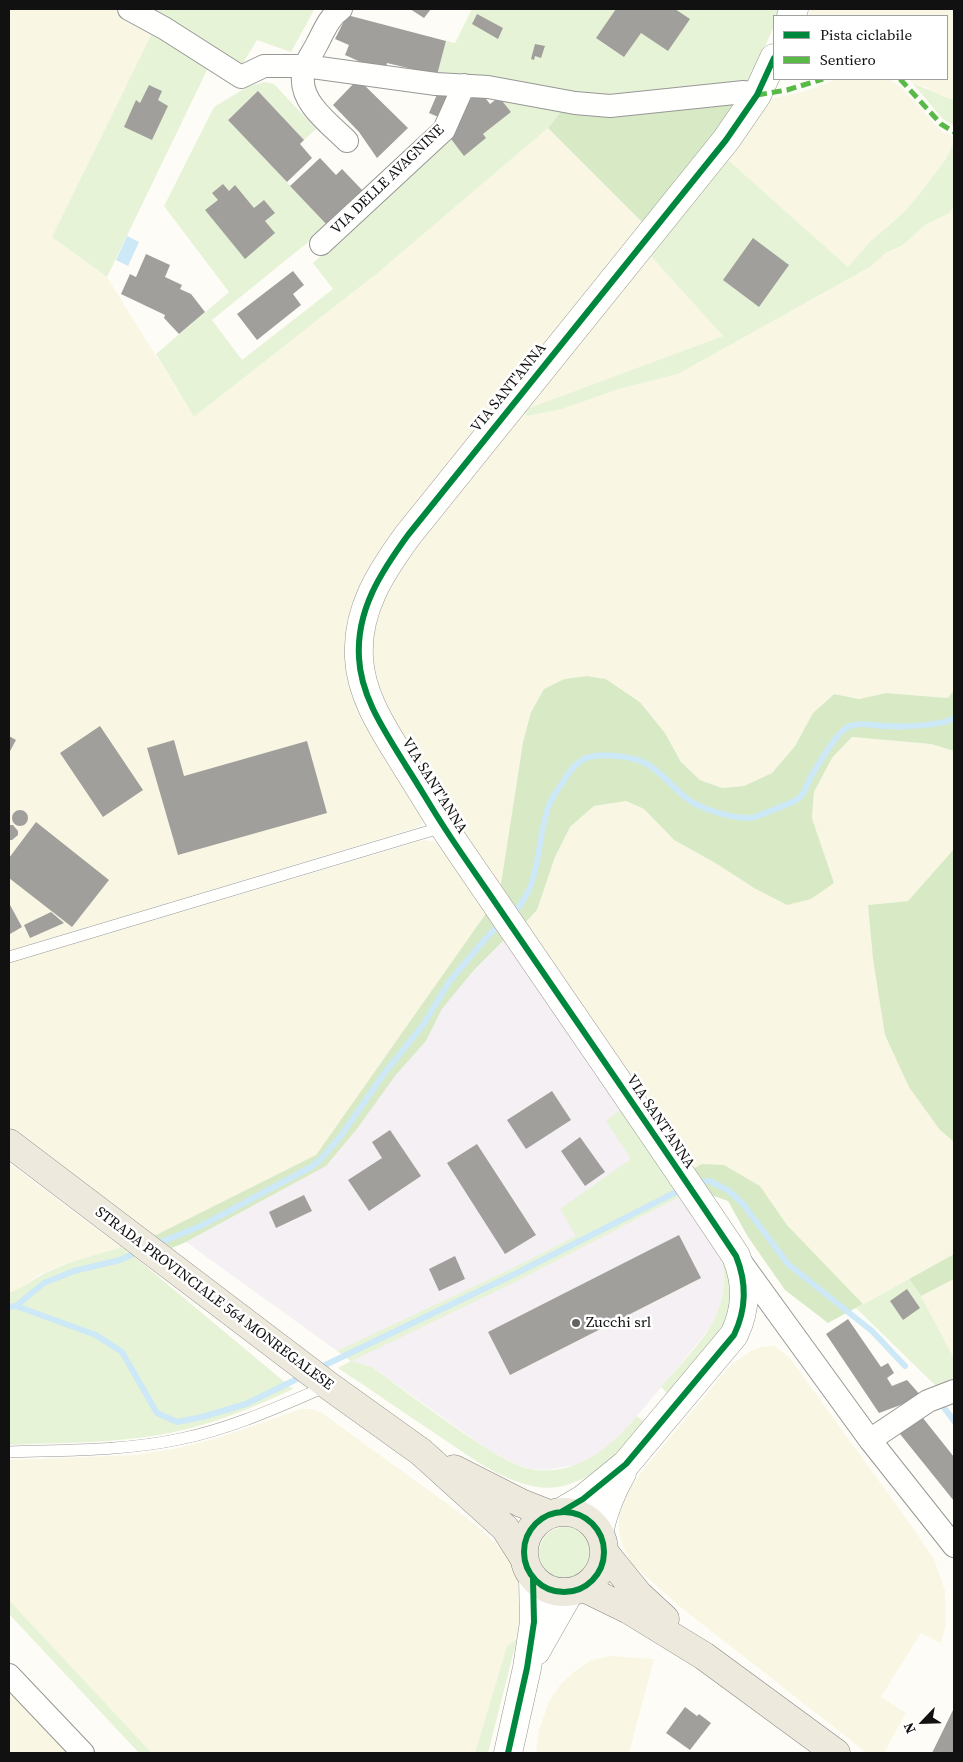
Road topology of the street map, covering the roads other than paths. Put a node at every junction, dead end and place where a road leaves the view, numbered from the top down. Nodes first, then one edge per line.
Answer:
1 (129, 9) edge
2 (341, 9) edge
3 (773, 60) edge
4 (305, 66) junction
5 (464, 86) junction
6 (757, 95) junction
7 (347, 141) dead end
8 (321, 244) dead end
9 (443, 827) junction
10 (9, 957) edge
11 (9, 1143) edge
12 (736, 1256) junction
13 (316, 1376) junction
14 (954, 1391) edge
15 (870, 1440) junction
16 (9, 1452) edge
17 (421, 1452) junction
18 (626, 1464) junction
19 (555, 1513) junction
20 (602, 1542) junction
21 (954, 1546) edge
22 (528, 1568) junction
23 (576, 1590) junction
24 (704, 1656) junction
25 (527, 1668) junction
26 (9, 1675) edge
27 (83, 1753) edge
28 (508, 1753) edge
29 (836, 1753) edge

1 - 4 street
2 - 4 street
3 - 6 street, VIA SANT'ANNA
4 - 5 street
4 - 7 street
5 - 6 street
5 - 8 street, VIA DELLE AVAGNINE
6 - 9 street, VIA SANT'ANNA
9 - 10 lane, VIA SANT'ANNA
9 - 12 street, VIA SANT'ANNA
11 - 13 main road, STRADA PROVINCIALE 564 MONREGALESE
12 - 15 street
12 - 18 street, VIA SANT'ANNA
13 - 16 lane
13 - 17 main road, STRADA PROVINCIALE 564 MONREGALESE
14 - 15 street
15 - 21 street
17 - 19 main road, STRADA PROVINCIALE 564 MONREGALESE
17 - 22 main road, STRADA PROVINCIALE 564 MONREGALESE
18 - 19 street, VIA SANT'ANNA
18 - 20 street, VIA SANT'ANNA
19 - 20 main road, STRADA PROVINCIALE 564 MONREGALESE
19 - 22 main road
20 - 23 main road
20 - 24 main road, STRADA PROVINCIALE 564 MONREGALESE
22 - 23 main road, STRADA PROVINCIALE 564 MONREGALESE
22 - 25 street
23 - 24 main road, STRADA PROVINCIALE 564 MONREGALESE
23 - 25 street
24 - 29 main road, STRADA PROVINCIALE 564 MONREGALESE
25 - 28 street
26 - 27 street

